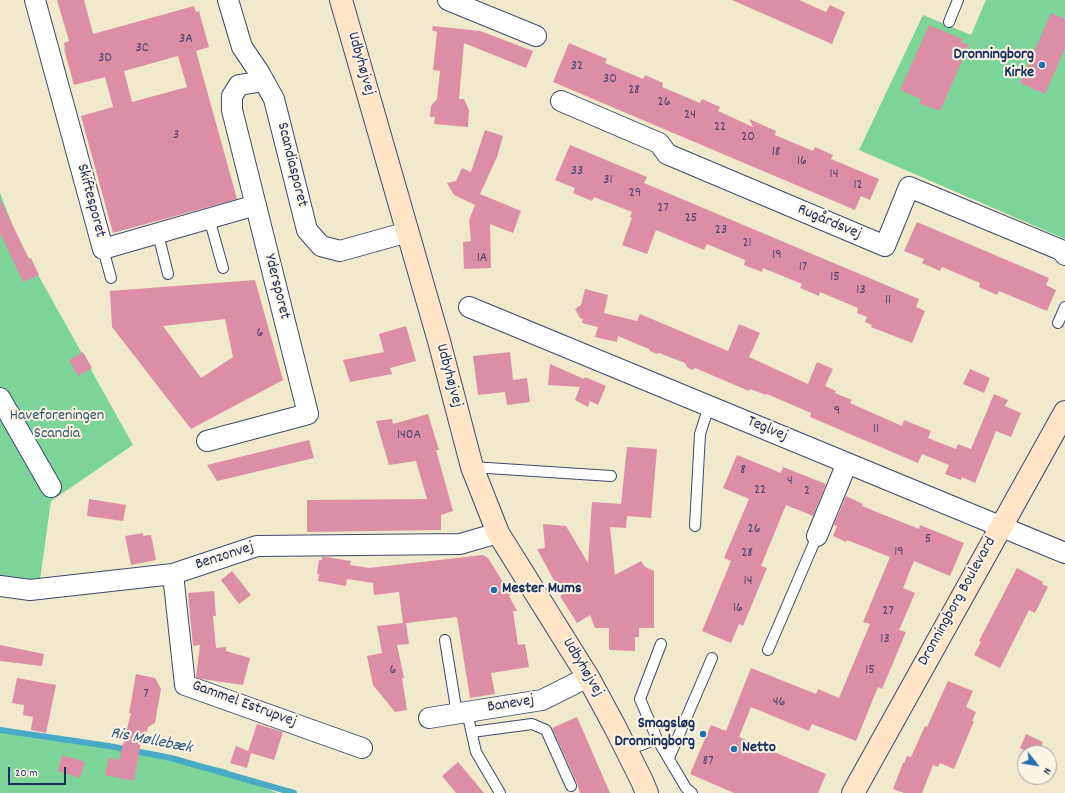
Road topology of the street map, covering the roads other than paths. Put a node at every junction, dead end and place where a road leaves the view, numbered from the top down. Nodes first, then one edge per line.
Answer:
1 (35, 0) edge
2 (228, 0) edge
3 (341, 0) edge
4 (448, 0) edge
5 (958, 0) edge
6 (948, 22) dead end
7 (536, 36) dead end
8 (264, 81) junction
9 (561, 101) dead end
10 (256, 205) junction
11 (209, 218) junction
12 (408, 232) junction
13 (158, 234) junction
14 (103, 249) junction
15 (1065, 255) edge
16 (224, 268) dead end
17 (168, 274) dead end
18 (111, 278) dead end
19 (468, 307) dead end
20 (1065, 307) edge
21 (1058, 323) dead end
22 (0, 398) edge
23 (709, 406) junction
24 (1065, 412) edge
25 (207, 441) dead end
26 (847, 463) junction
27 (472, 467) junction
28 (611, 476) dead end
29 (51, 487) dead end
30 (695, 526) dead end
31 (1001, 526) junction
32 (498, 533) junction
33 (817, 536) joint
34 (1065, 553) edge
35 (173, 574) junction
36 (0, 586) edge
37 (445, 640) dead end
38 (661, 644) dead end
39 (768, 650) dead end
40 (712, 658) dead end
41 (588, 677) junction
42 (462, 713) junction
43 (429, 718) dead end
44 (472, 732) junction
45 (657, 739) junction
46 (362, 748) dead end
47 (624, 751) junction
48 (669, 758) junction
49 (570, 786) dead end
50 (500, 793) edge
51 (632, 793) edge
52 (647, 793) edge
53 (692, 793) edge
54 (853, 793) edge

1 - 14 street, Skiftesporet
2 - 8 street, Scandiasporet
3 - 12 street, Udbyhøjvej
4 - 7 street
5 - 6 lane
8 - 10 street, Ydersporet
8 - 12 street, Scandiasporet
9 - 15 street, Rugårdsvej
10 - 11 street, Skiftesporet
10 - 25 street, Ydersporet
11 - 13 street, Skiftesporet
11 - 16 lane
12 - 27 street, Udbyhøjvej
13 - 14 street, Skiftesporet
13 - 17 lane
14 - 18 lane
19 - 23 street, Teglvej
20 - 21 lane
22 - 29 street
23 - 26 street, Teglvej
23 - 30 lane
24 - 31 street, Dronningborg Boulevard
26 - 31 street, Teglvej
26 - 33 street
27 - 28 lane
27 - 32 street, Udbyhøjvej
31 - 34 street, Teglvej
31 - 54 street, Dronningborg Boulevard
32 - 35 street, Benzonvej
32 - 41 street, Udbyhøjvej
33 - 39 lane
35 - 36 street, Benzonvej
35 - 46 street, Gammel Estrupvej
37 - 42 lane
38 - 45 lane
40 - 48 lane
41 - 42 street, Banevej
41 - 47 street, Udbyhøjvej
42 - 43 street, Banevej
42 - 44 lane
44 - 49 lane
44 - 50 lane
45 - 47 lane
45 - 48 lane
47 - 51 street, Udbyhøjvej
47 - 52 street, Udbyhøjvej
48 - 53 lane

